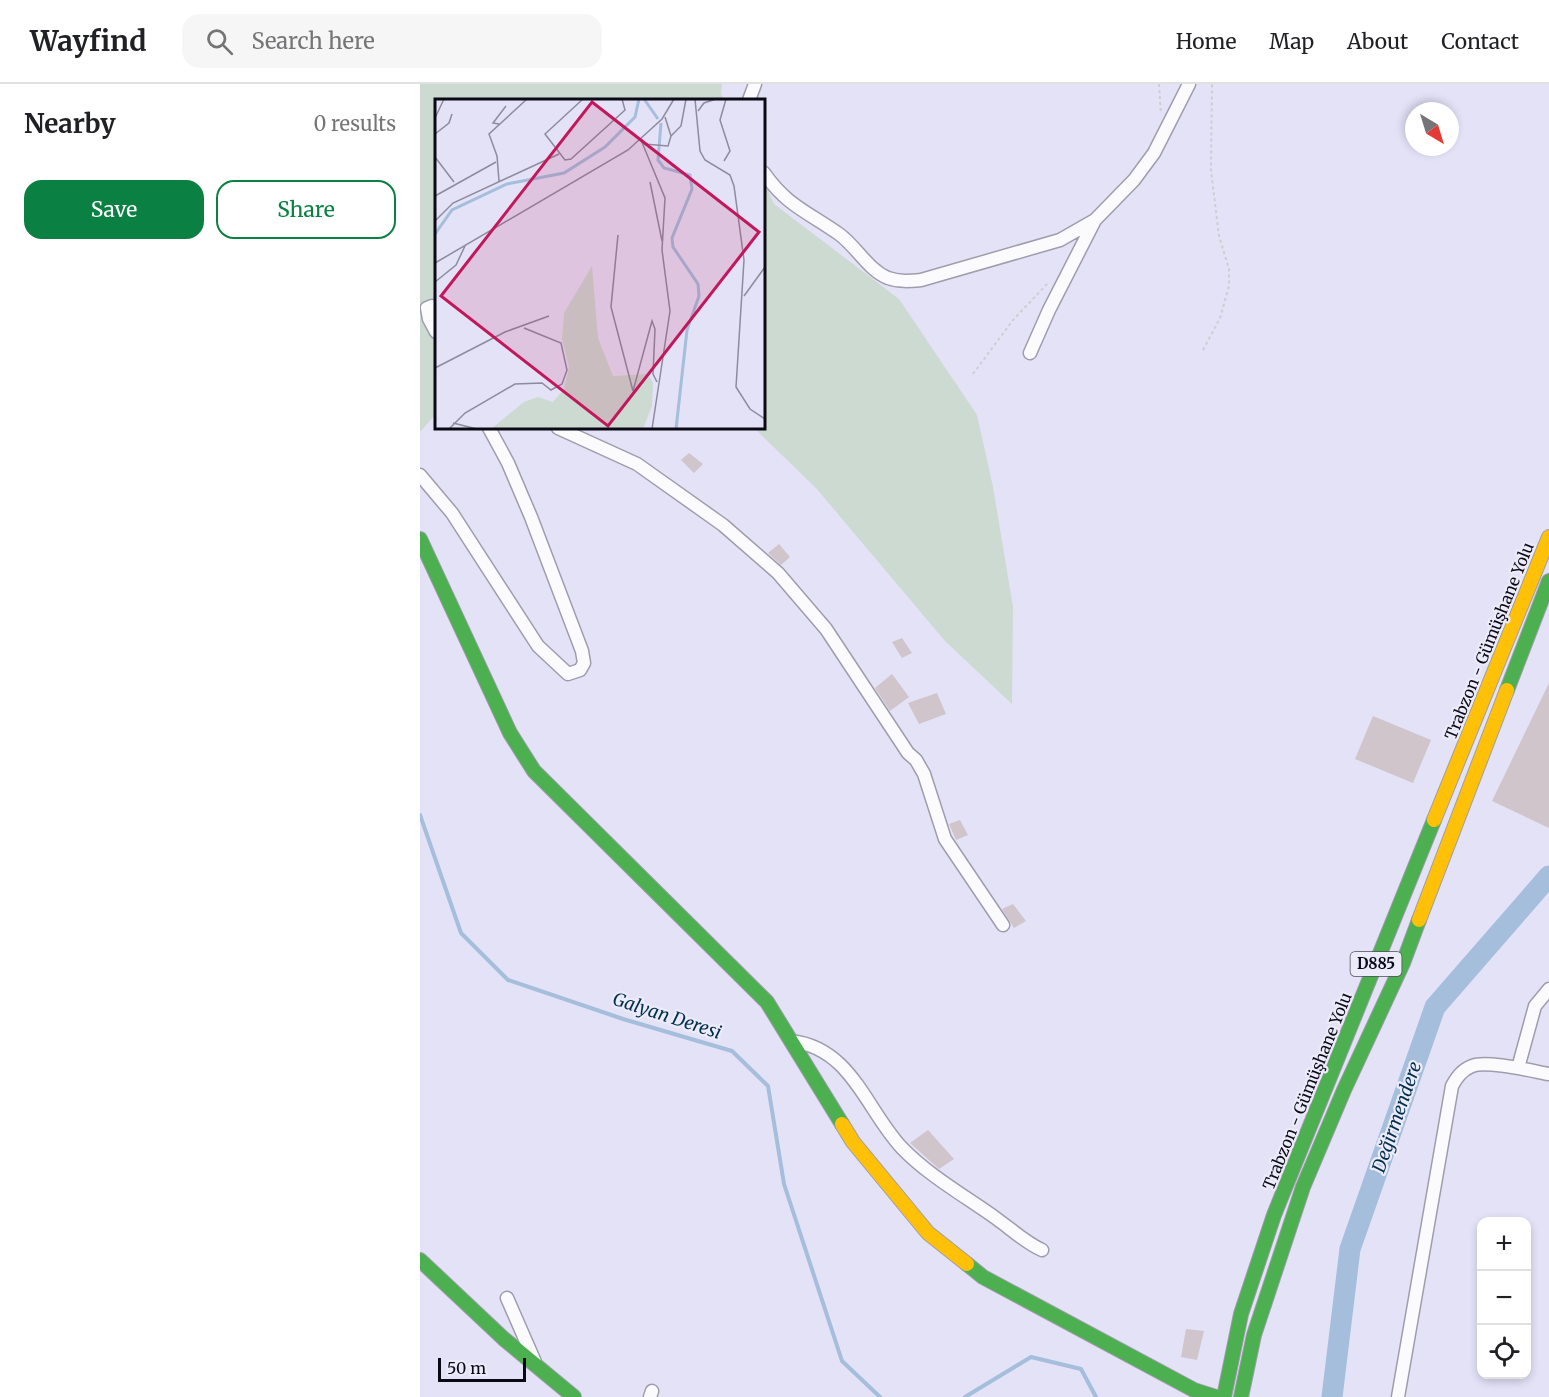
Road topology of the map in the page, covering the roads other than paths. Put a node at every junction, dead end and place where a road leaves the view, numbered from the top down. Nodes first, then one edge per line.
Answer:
1 (755, 84) edge
2 (1189, 84) edge
3 (749, 99) edge
4 (765, 174) edge
5 (1095, 220) junction
6 (435, 308) edge
7 (435, 330) edge
8 (1030, 354) dead end
9 (490, 429) edge
10 (560, 429) edge
11 (420, 475) edge
12 (1549, 537) edge
13 (420, 539) edge
14 (1549, 581) edge
15 (1003, 925) dead end
16 (1549, 989) edge
17 (791, 1041) junction
18 (1518, 1068) junction
19 (1549, 1074) edge
20 (1042, 1250) dead end
21 (420, 1260) edge
22 (507, 1298) dead end
23 (536, 1366) junction
24 (1189, 1393) edge
25 (574, 1397) edge
26 (1216, 1397) edge
27 (1224, 1397) edge
28 (1241, 1397) edge
29 (1398, 1397) edge

1 - 3 street
2 - 5 street
4 - 5 street
5 - 8 street
6 - 7 street
9 - 11 street
10 - 15 street
12 - 27 main road, Trabzon - Gümüşhane Yolu / D885
13 - 17 main road
14 - 28 main road, Trabzon - Gümüşhane Yolu / D885
16 - 18 street
17 - 20 street
17 - 24 main road
18 - 19 street
18 - 29 street
21 - 23 main road
22 - 23 street
23 - 25 main road
24 - 26 main road

